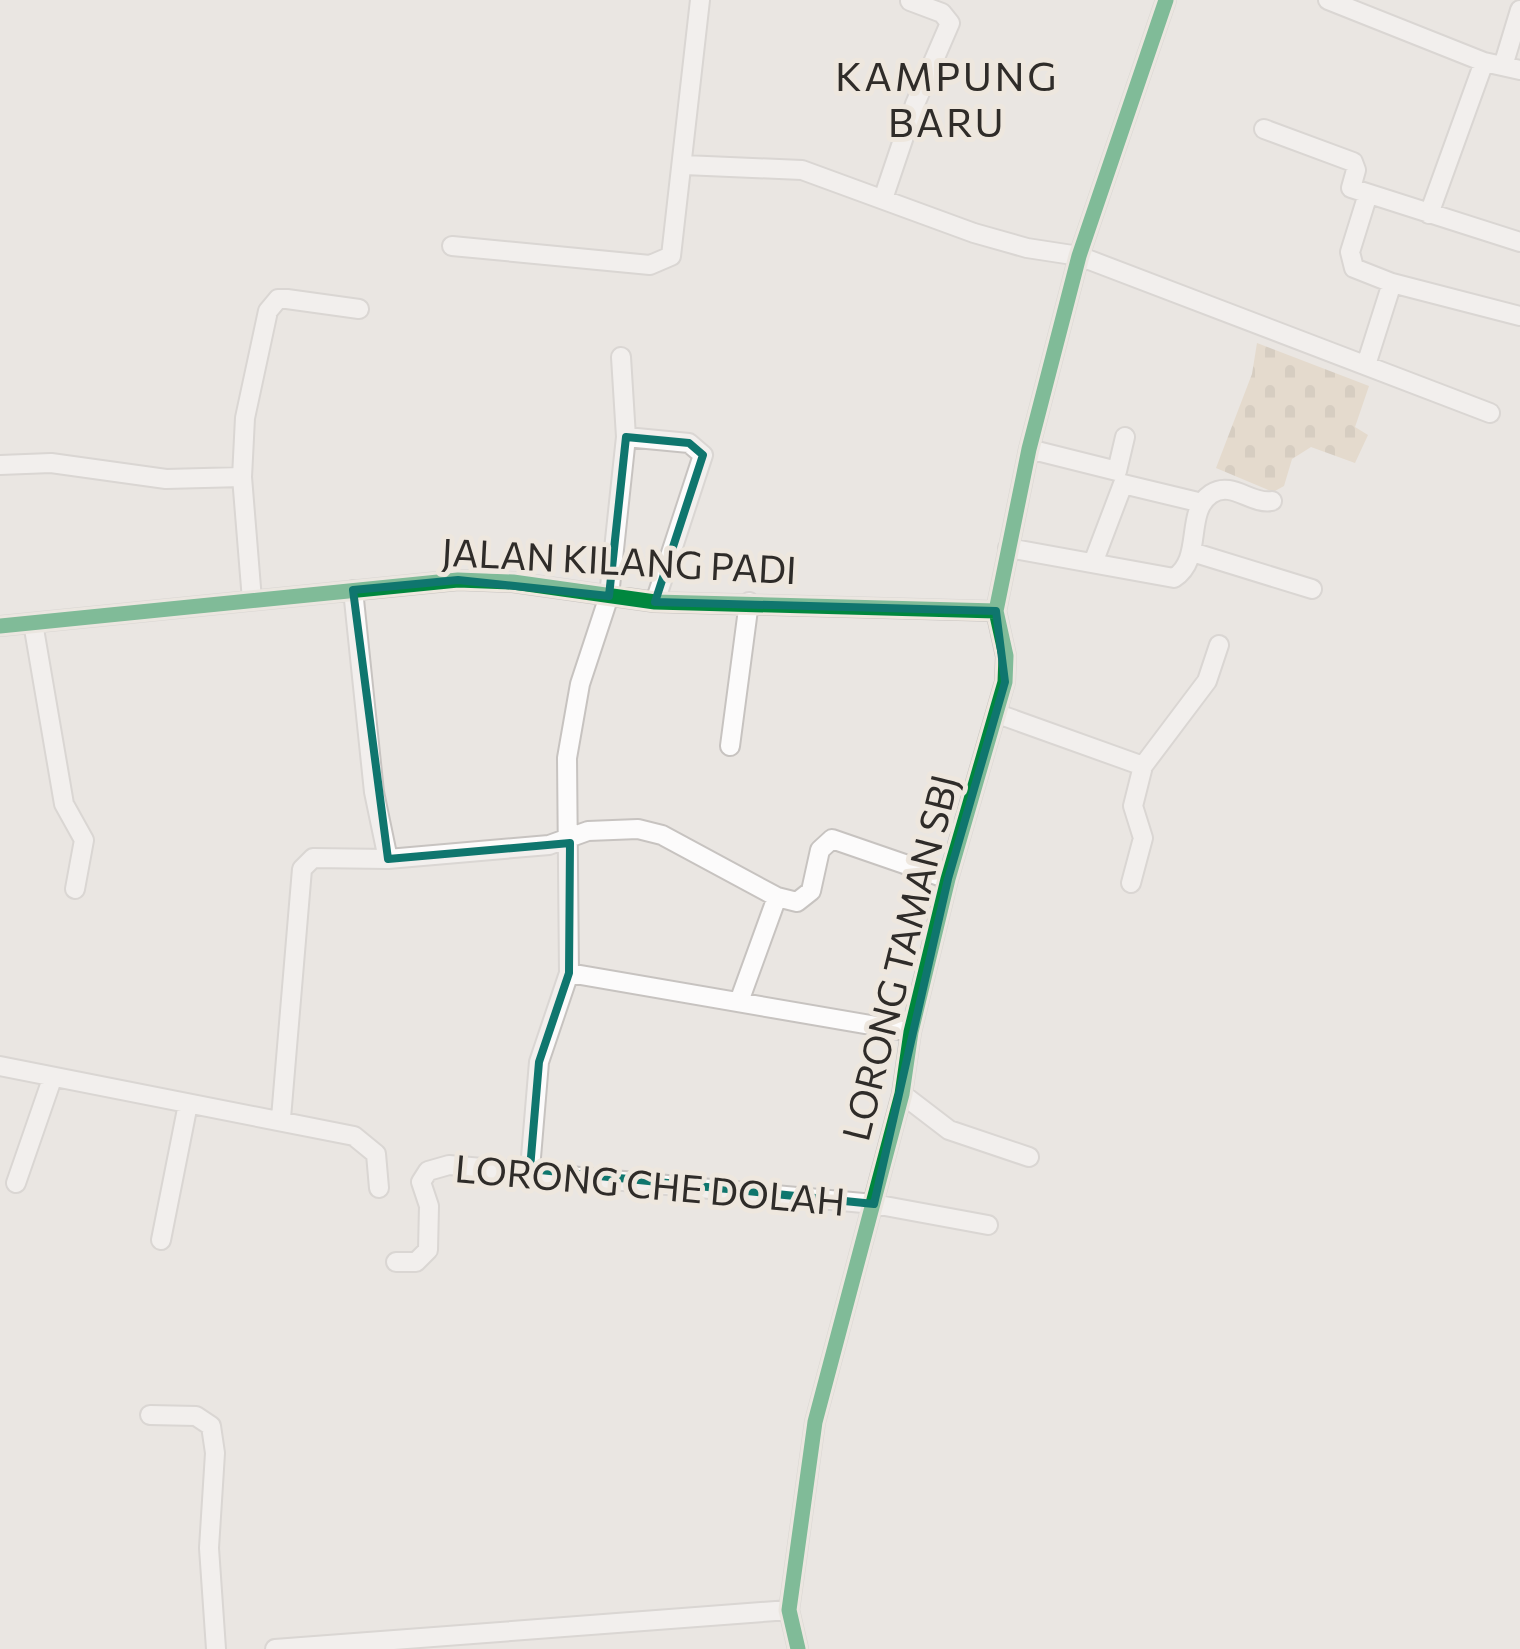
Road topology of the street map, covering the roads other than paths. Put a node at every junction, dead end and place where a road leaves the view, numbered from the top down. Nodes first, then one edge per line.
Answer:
1 (700, 0) edge
2 (1166, 0) edge
3 (1328, 0) edge
4 (910, 2) edge
5 (1520, 10) edge
6 (1484, 62) junction
7 (1512, 68) edge
8 (1264, 129) dead end
9 (684, 165) junction
10 (1368, 194) junction
11 (883, 199) junction
12 (1428, 214) junction
13 (1520, 242) edge
14 (452, 246) dead end
15 (1079, 256) junction
16 (1392, 283) junction
17 (358, 309) dead end
18 (1520, 316) edge
19 (621, 357) dead end
20 (1366, 366) junction
21 (1490, 413) dead end
22 (626, 437) junction
23 (1126, 437) dead end
24 (1029, 449) junction
25 (0, 465) edge
26 (242, 477) junction
27 (1272, 501) dead end
28 (1202, 503) junction
29 (1008, 548) junction
30 (1192, 552) junction
31 (1093, 562) junction
32 (353, 590) junction
33 (1312, 590) dead end
34 (608, 596) junction
35 (252, 600) junction
36 (655, 602) junction
37 (749, 602) junction
38 (996, 611) junction
39 (34, 623) junction
40 (0, 626) edge
41 (1220, 645) dead end
42 (998, 714) junction
43 (730, 746) dead end
44 (1143, 766) junction
45 (570, 839) junction
46 (388, 859) junction
47 (948, 878) junction
48 (1130, 884) dead end
49 (75, 888) dead end
50 (778, 897) junction
51 (569, 974) junction
52 (740, 1000) junction
53 (911, 1032) junction
54 (0, 1066) edge
55 (52, 1079) junction
56 (902, 1094) junction
57 (188, 1104) junction
58 (281, 1118) junction
59 (1029, 1157) dead end
60 (530, 1169) junction
61 (16, 1183) dead end
62 (378, 1188) dead end
63 (874, 1204) junction
64 (988, 1225) dead end
65 (161, 1240) dead end
66 (396, 1262) dead end
67 (150, 1416) dead end
68 (788, 1610) junction
69 (450, 1643) edge
70 (216, 1649) edge
71 (276, 1649) edge
72 (798, 1649) edge

1 - 9 street
2 - 15 street
3 - 6 street
4 - 11 street
5 - 7 street
6 - 7 street
6 - 12 street
8 - 10 street
9 - 11 street
9 - 14 street
10 - 12 street
10 - 16 street
11 - 15 street
12 - 13 street
15 - 20 street
15 - 24 street
16 - 18 street
16 - 20 street
17 - 26 street
19 - 22 street
20 - 21 street
22 - 34 street
22 - 36 street
23 - 24 street
24 - 29 street
25 - 26 street
26 - 35 street
27 - 28 street
28 - 30 street
28 - 31 street
29 - 31 street
29 - 38 street
30 - 31 street
30 - 33 street
32 - 34 street, JALAN KILANG PADI
32 - 35 street, JALAN KILANG PADI
32 - 46 street
34 - 36 street, JALAN KILANG PADI
34 - 45 street
35 - 39 street, JALAN KILANG PADI
36 - 37 street, JALAN KILANG PADI
37 - 38 street, JALAN KILANG PADI
37 - 43 street
38 - 42 street, LORONG TAMAN SBJ
39 - 40 street, JALAN KILANG PADI
39 - 49 street
41 - 44 street
42 - 44 street
42 - 47 street, LORONG TAMAN SBJ
44 - 48 street
45 - 46 street
45 - 50 street
45 - 51 street
46 - 58 street
47 - 50 street
47 - 53 street, LORONG TAMAN SBJ
50 - 52 street
51 - 52 street
51 - 60 street
52 - 53 street
53 - 56 street, LORONG TAMAN SBJ
54 - 55 street
55 - 57 street
55 - 61 street
56 - 59 street
56 - 63 street, LORONG TAMAN SBJ
57 - 58 street
57 - 65 street
58 - 62 street
60 - 63 street, LORONG CHE DOLAH
60 - 66 street, LORONG CHE DOLAH
63 - 64 street, LORONG CHE DOLAH
63 - 68 street, LORONG TAMAN SBJ
67 - 70 street
68 - 69 street
68 - 72 street
69 - 71 street

